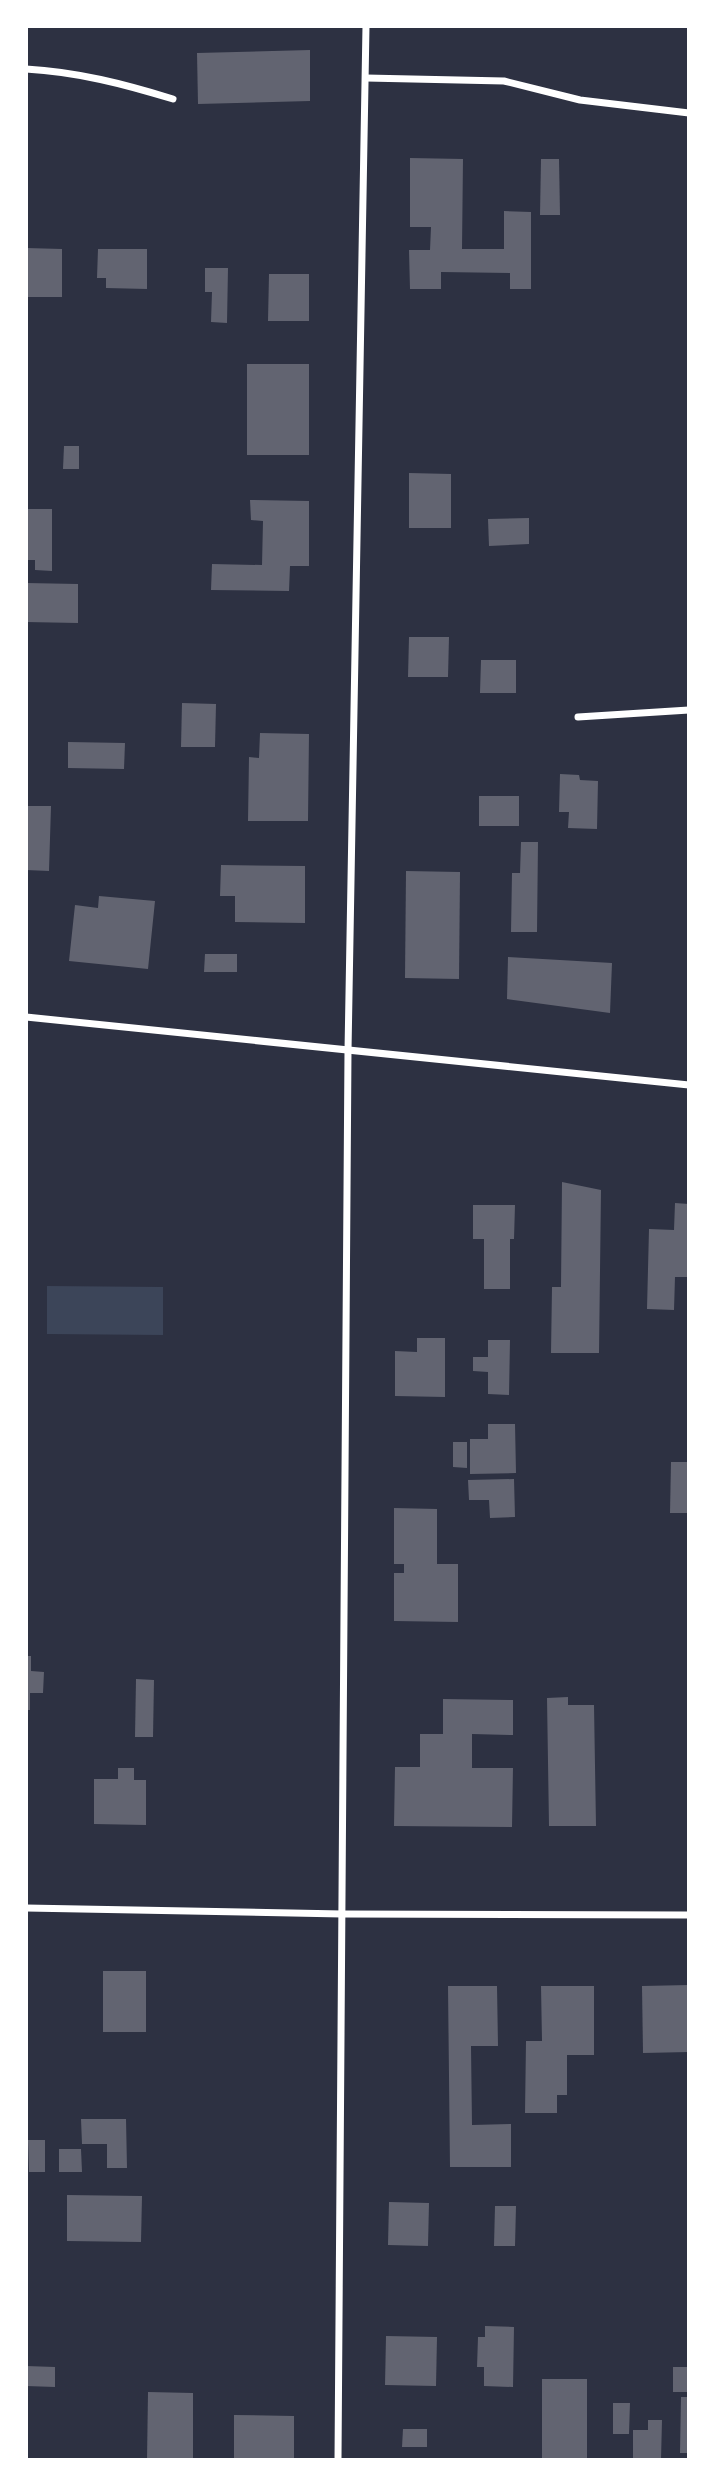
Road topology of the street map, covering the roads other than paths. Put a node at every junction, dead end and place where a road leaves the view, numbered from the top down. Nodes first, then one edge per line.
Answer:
1 (366, 26) edge
2 (26, 69) edge
3 (366, 78) junction
4 (173, 99) dead end
5 (689, 113) edge
6 (689, 710) edge
7 (579, 717) dead end
8 (26, 1017) edge
9 (348, 1051) junction
10 (689, 1085) edge
11 (26, 1908) edge
12 (342, 1914) junction
13 (689, 1915) edge
14 (338, 2460) edge

1 - 3 street
2 - 4 street
3 - 5 street
3 - 9 street
6 - 7 street
8 - 9 street
9 - 10 street
9 - 12 street
11 - 12 street
12 - 13 street
12 - 14 street

